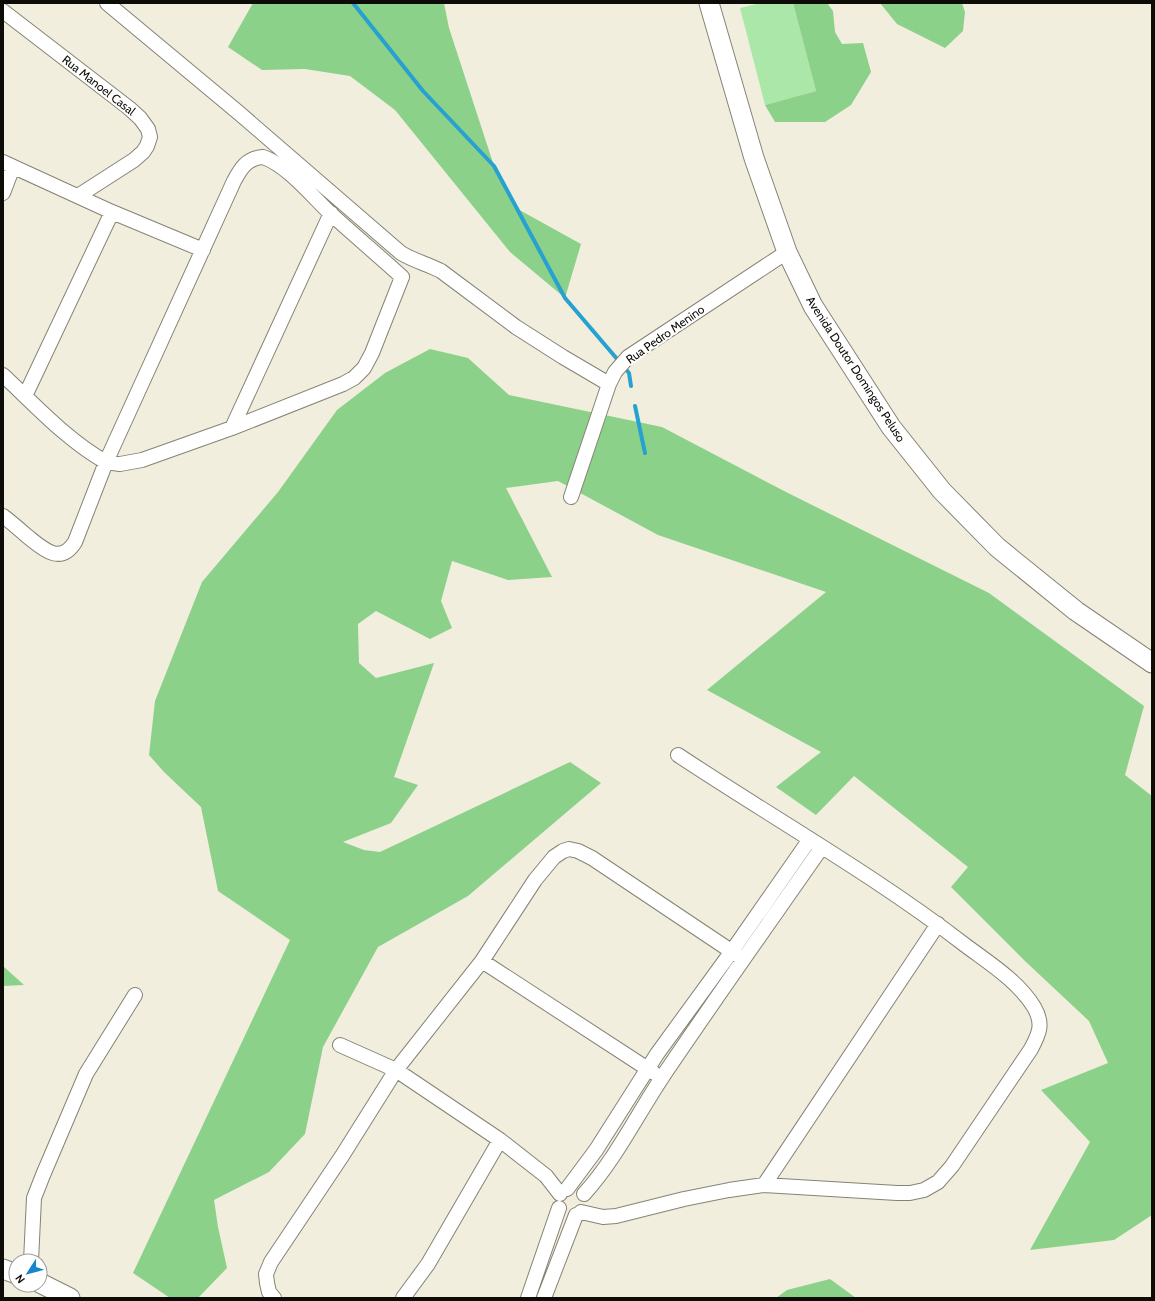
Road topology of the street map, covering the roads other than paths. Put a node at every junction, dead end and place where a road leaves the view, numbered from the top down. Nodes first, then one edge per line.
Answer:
1 (107, 3) edge
2 (709, 3) edge
3 (3, 11) edge
4 (8, 165) edge
5 (3, 193) edge
6 (78, 196) junction
7 (112, 212) junction
8 (330, 213) junction
9 (203, 250) junction
10 (787, 252) junction
11 (411, 259) junction
12 (402, 277) junction
13 (3, 375) edge
14 (612, 378) junction
15 (25, 396) junction
16 (232, 428) junction
17 (106, 462) junction
18 (571, 496) dead end
19 (3, 516) edge
20 (1152, 663) edge
21 (678, 755) dead end
22 (810, 839) junction
23 (822, 847) junction
24 (938, 924) junction
25 (732, 950) junction
26 (743, 959) junction
27 (482, 961) junction
28 (135, 995) dead end
29 (340, 1045) dead end
30 (647, 1069) junction
31 (396, 1070) junction
32 (662, 1078) junction
33 (500, 1140) junction
34 (764, 1185) junction
35 (584, 1194) junction
36 (562, 1197) junction
37 (578, 1214) junction
38 (31, 1253) edge
39 (48, 1288) edge
40 (63, 1296) edge
41 (274, 1298) edge
42 (403, 1298) edge
43 (528, 1298) edge
44 (544, 1298) edge

1 - 11 street
2 - 10 street, Avenida Doutor Domingos Peluso
3 - 6 street, Rua Manoel Casal
4 - 5 street
4 - 6 street
6 - 7 street
7 - 9 street
7 - 15 street
8 - 9 street
8 - 12 street
8 - 16 street
9 - 17 street
10 - 14 street, Rua Pedro Menino
10 - 20 street, Avenida Doutor Domingos Peluso
11 - 12 street
11 - 14 street
12 - 16 street
13 - 15 street
14 - 18 street, Rua Pedro Menino
15 - 17 street
16 - 17 street
17 - 19 street
21 - 22 street
22 - 23 street
22 - 25 street
23 - 24 street
23 - 26 street
24 - 34 street
24 - 34 street
25 - 26 street
25 - 27 street
25 - 30 street
26 - 32 street
27 - 30 street
27 - 31 street
28 - 38 street
29 - 31 street
30 - 32 street
30 - 36 street
31 - 33 street
31 - 41 street
32 - 35 street
33 - 36 street
33 - 42 street
34 - 37 street
35 - 36 street
35 - 37 street
36 - 37 street
36 - 43 street
37 - 44 street
39 - 40 street

